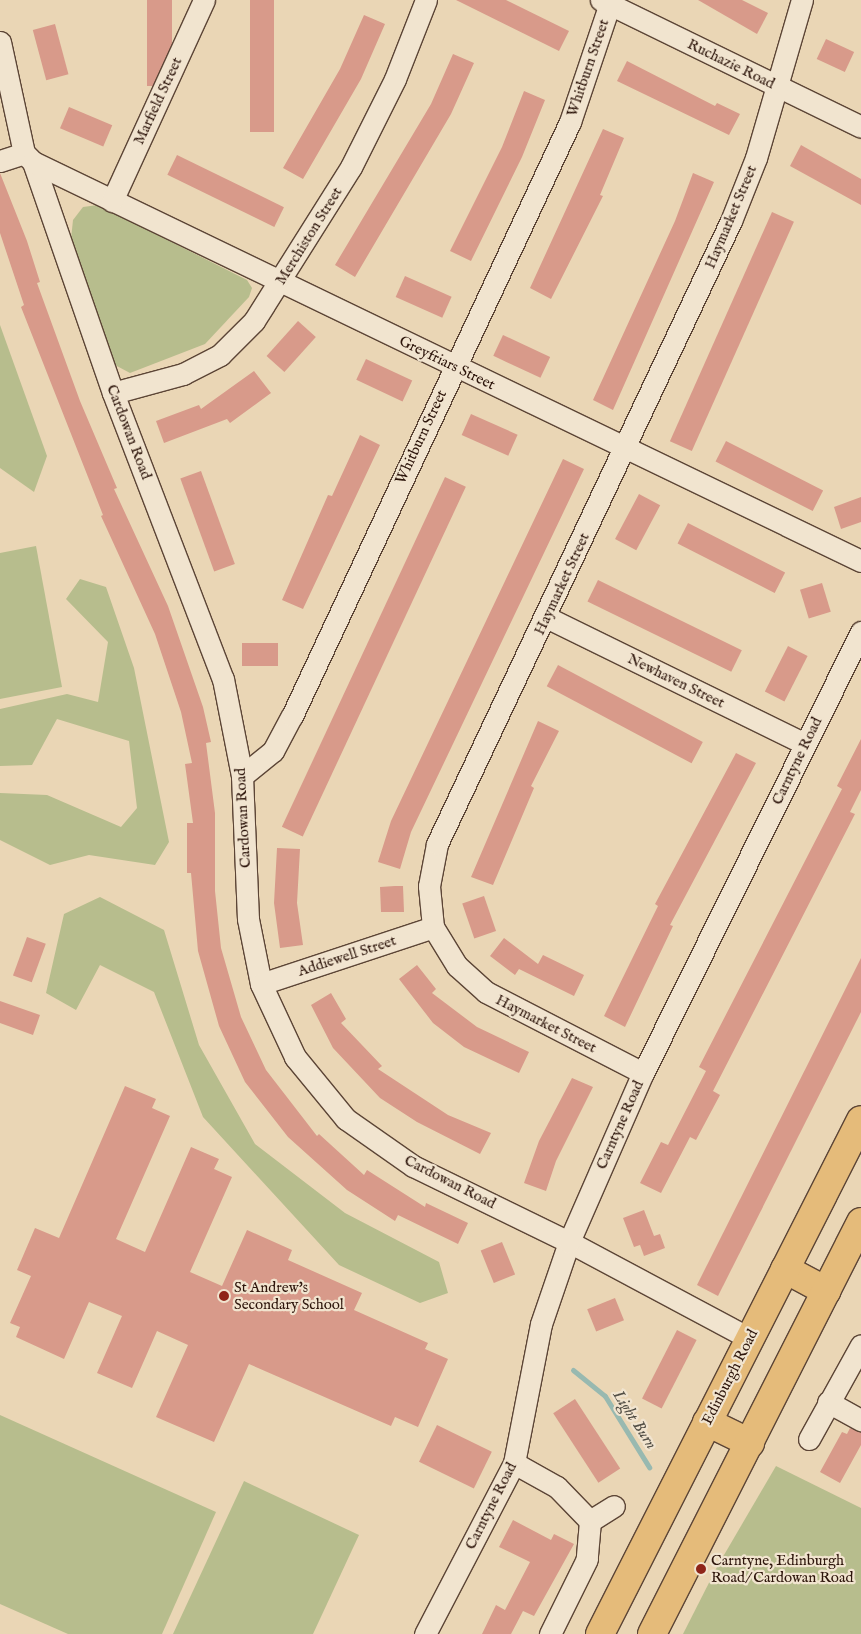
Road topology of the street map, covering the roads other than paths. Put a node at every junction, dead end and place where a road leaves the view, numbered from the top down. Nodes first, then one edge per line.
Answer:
1 (204, 0) edge
2 (426, 0) edge
3 (802, 0) edge
4 (607, 1) edge
5 (0, 42) edge
6 (779, 87) junction
7 (861, 127) edge
8 (29, 158) junction
9 (0, 161) edge
10 (112, 201) junction
11 (281, 282) junction
12 (453, 366) junction
13 (113, 393) junction
14 (626, 449) junction
15 (861, 561) edge
16 (546, 617) junction
17 (861, 632) edge
18 (805, 744) junction
19 (242, 776) junction
20 (433, 927) junction
21 (261, 984) junction
22 (643, 1073) junction
23 (861, 1120) edge
24 (861, 1222) edge
25 (570, 1242) junction
26 (785, 1269) junction
27 (826, 1291) junction
28 (749, 1338) junction
29 (861, 1345) edge
30 (828, 1402) junction
31 (861, 1420) edge
32 (707, 1422) junction
33 (809, 1439) dead end
34 (750, 1443) junction
35 (514, 1463) junction
36 (614, 1506) dead end
37 (590, 1521) junction
38 (425, 1634) edge
39 (550, 1634) edge
40 (600, 1634) edge
41 (652, 1634) edge

1 - 10 street, Marfield Street
2 - 11 street, Merchiston Street
3 - 6 street, Haymarket Street
4 - 6 street, Ruchazie Road
4 - 12 street, Whitburn Street
5 - 8 street, Cardowan Road
6 - 7 street, Ruchazie Road
6 - 14 street, Haymarket Street
8 - 9 street
8 - 10 street, Greyfriars Street
8 - 13 street, Cardowan Road
10 - 11 street, Greyfriars Street
11 - 12 street, Greyfriars Street
11 - 13 street, Merchiston Street
12 - 14 street, Greyfriars Street
12 - 19 street, Whitburn Street
13 - 19 street, Cardowan Road
14 - 15 street, Greyfriars Street
14 - 16 street, Haymarket Street
16 - 18 street, Newhaven Street
16 - 20 street, Haymarket Street
17 - 18 street, Carntyne Road
18 - 22 street, Carntyne Road
19 - 21 street, Cardowan Road
20 - 21 street, Addiewell Street
20 - 22 street, Haymarket Street
21 - 25 street, Cardowan Road
22 - 25 street, Carntyne Road
23 - 26 main road, Edinburgh Road
24 - 27 main road
25 - 28 street, Cardowan Road
25 - 35 street, Carntyne Road
26 - 27 main road
26 - 28 main road, Edinburgh Road
27 - 34 main road
28 - 32 main road, Edinburgh Road
29 - 30 street
30 - 31 street
30 - 33 street
32 - 34 main road
32 - 40 main road, Edinburgh Road
34 - 41 main road
35 - 37 street
35 - 38 street, Carntyne Road
36 - 37 street
37 - 39 street

